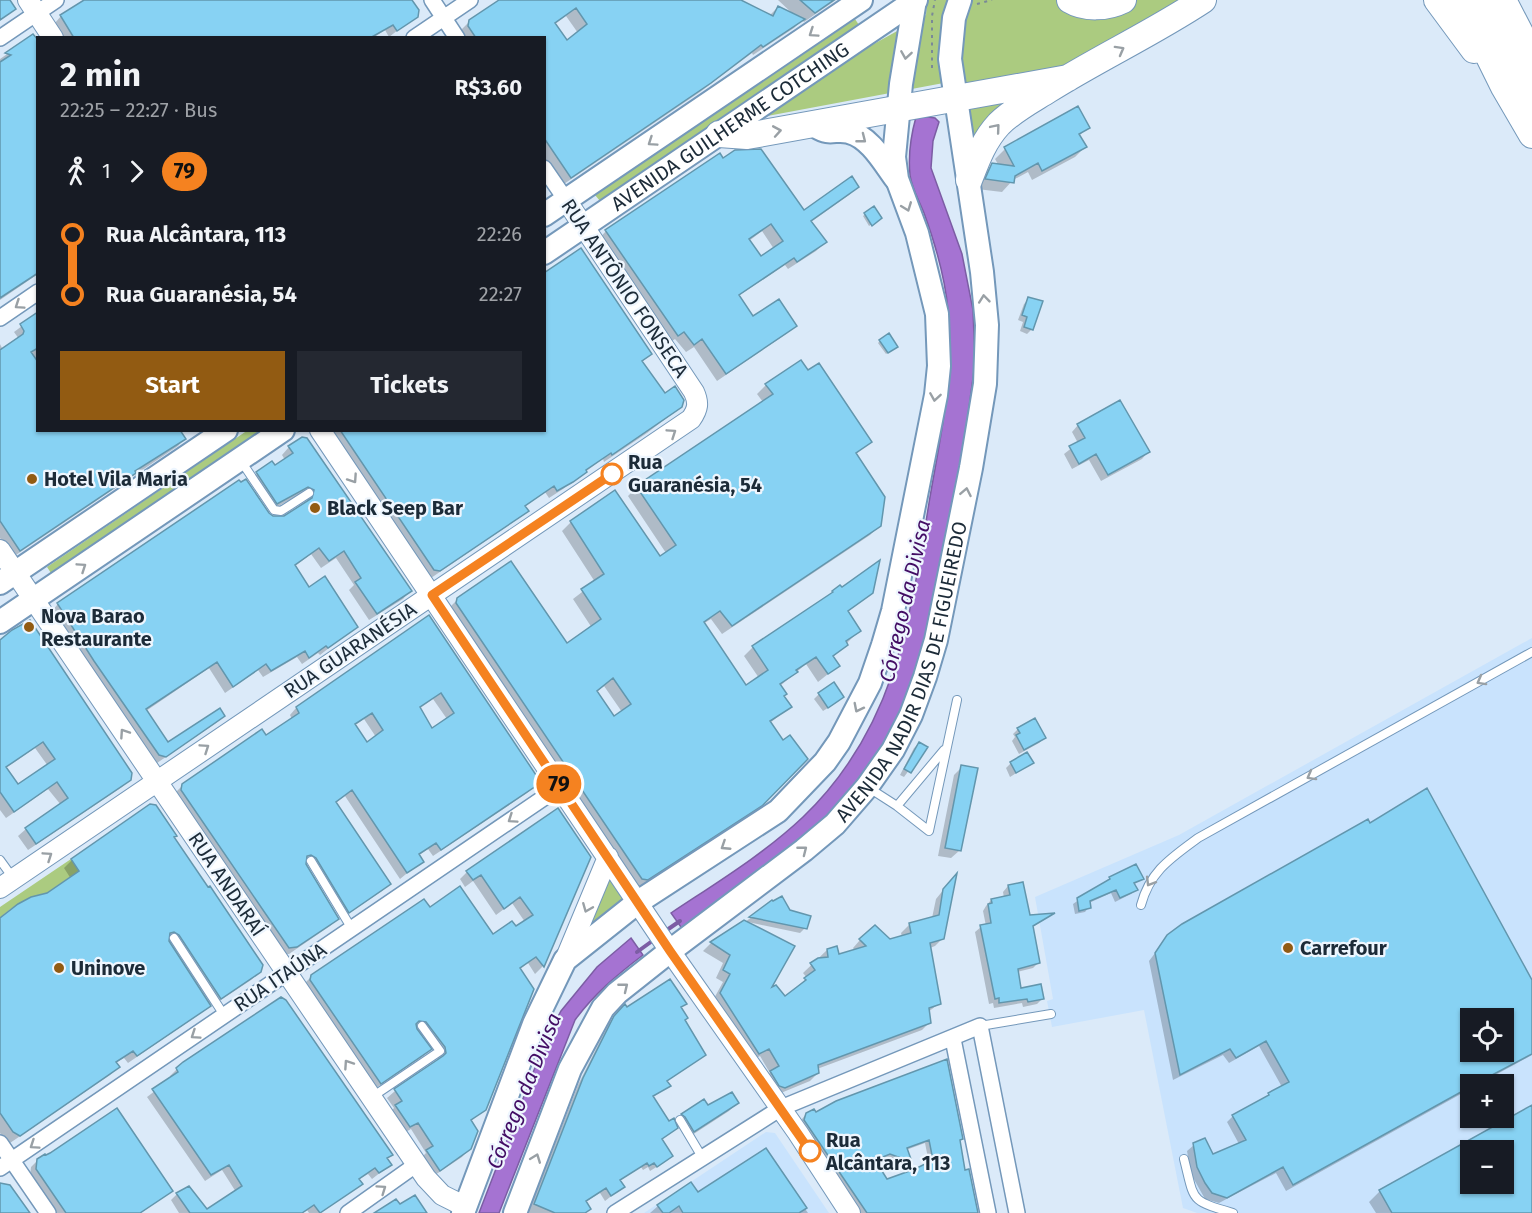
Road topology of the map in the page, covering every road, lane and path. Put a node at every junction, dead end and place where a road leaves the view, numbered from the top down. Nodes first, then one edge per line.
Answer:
1 (56, 0) edge
2 (432, 0) edge
3 (470, 0) edge
4 (861, 0) edge
5 (992, 0) edge
6 (1070, 0) edge
7 (1123, 0) edge
8 (1203, 0) edge
9 (1482, 0) edge
10 (1503, 0) edge
11 (920, 1) edge
12 (966, 3) edge
13 (1443, 3) edge
14 (32, 6) edge
15 (444, 17) junction
16 (52, 36) edge
17 (417, 36) edge
18 (456, 36) edge
19 (0, 38) edge
20 (1532, 56) edge
21 (931, 66) dead end
22 (1068, 78) junction
23 (955, 98) junction
24 (1532, 98) edge
25 (898, 109) junction
26 (813, 124) junction
27 (720, 134) junction
28 (1532, 135) edge
29 (546, 171) edge
30 (897, 179) junction
31 (969, 180) junction
32 (566, 200) junction
33 (546, 214) edge
34 (584, 227) junction
35 (546, 252) edge
36 (36, 293) edge
37 (0, 318) edge
38 (698, 410) joint
39 (223, 432) edge
40 (280, 432) edge
41 (321, 432) edge
42 (240, 460) junction
43 (309, 493) dead end
44 (0, 550) edge
45 (8, 578) edge
46 (432, 595) junction
47 (34, 600) junction
48 (0, 622) edge
49 (1532, 652) edge
50 (957, 700) dead end
51 (946, 748) junction
52 (157, 781) junction
53 (561, 786) junction
54 (867, 787) junction
55 (897, 806) junction
56 (608, 857) junction
57 (0, 860) edge
58 (310, 861) dead end
59 (7, 884) edge
60 (1141, 905) dead end
61 (643, 910) junction
62 (352, 928) junction
63 (174, 938) dead end
64 (666, 945) junction
65 (566, 960) junction
66 (287, 972) junction
67 (1051, 1014) dead end
68 (224, 1016) junction
69 (422, 1026) dead end
70 (980, 1026) junction
71 (953, 1039) junction
72 (371, 1098) junction
73 (781, 1108) junction
74 (680, 1120) dead end
75 (0, 1143) edge
76 (702, 1157) junction
77 (1184, 1159) dead end
78 (6, 1164) edge
79 (417, 1164) junction
80 (464, 1210) edge
81 (48, 1213) edge
82 (348, 1213) edge
83 (515, 1213) edge
84 (615, 1213) edge
85 (850, 1213) edge
86 (988, 1213) edge
87 (1017, 1213) edge
88 (1233, 1213) edge

1 - 14 street
2 - 15 street
3 - 15 street
4 -> 32 main road, AVENIDA GUILHERME COTCHING
5 - 12 path
6 - 7 highway
22 -> 8 highway
9 - 24 highway
10 - 20 highway
11 - 21 path
11 -> 25 main road, AVENIDA NADIR DIAS DE FIGUEIREDO
11 - 27 main road, AVENIDA GUILHERME COTCHING
12 - 23 main road, AVENIDA NADIR DIAS DE FIGUEIREDO
13 - 28 highway
14 - 16 street
14 - 19 street
15 - 17 street
15 - 18 street
22 - 23 highway
31 -> 22 highway
23 - 25 highway
23 - 31 main road, AVENIDA NADIR DIAS DE FIGUEIREDO
25 - 26 highway
25 - 30 main road, AVENIDA NADIR DIAS DE FIGUEIREDO
27 -> 26 highway
26 -> 30 main road
27 - 34 main road, AVENIDA GUILHERME COTCHING
29 - 32 street, RUA ANTÔNIO FONSECA
30 -> 61 main road, AVENIDA NADIR DIAS DE FIGUEIREDO
54 -> 31 main road, AVENIDA NADIR DIAS DE FIGUEIREDO
32 - 33 main road, AVENIDA GUILHERME COTCHING
32 - 34 street, RUA ANTÔNIO FONSECA
34 - 35 main road, AVENIDA GUILHERME COTCHING
34 - 38 street, RUA ANTÔNIO FONSECA
36 -> 37 street
46 -> 38 street, RUA GUARANÉSIA
39 - 45 main road
40 - 42 main road
41 -> 46 street
42 - 43 lane
47 -> 42 main road
44 - 45 street, RUA ANDARAÍ
45 - 47 street, RUA ANDARAÍ
52 -> 46 street, RUA GUARANÉSIA
46 - 53 street
47 - 48 main road
52 -> 47 street, RUA ANDARAÍ
49 -> 60 lane
50 - 51 lane
51 - 55 lane
51 - 55 lane
59 -> 52 street, RUA GUARANÉSIA
52 - 66 street, RUA ANDARAÍ
53 - 56 street
53 -> 62 street, RUA ITAÚNA
54 - 55 lane
64 -> 54 main road, AVENIDA NADIR DIAS DE FIGUEIREDO
56 - 61 street
56 -> 65 street, AVENIDA NADIR DIAS DE FIGUEIREDO
57 - 59 lane
58 - 62 lane
61 - 64 street
61 - 65 main road, AVENIDA NADIR DIAS DE FIGUEIREDO
62 - 66 street, RUA ITAÚNA
63 - 68 lane
64 - 73 street
83 -> 64 main road, AVENIDA NADIR DIAS DE FIGUEIREDO
65 - 80 main road, AVENIDA NADIR DIAS DE FIGUEIREDO
66 - 68 street, RUA ITAÚNA
72 -> 66 street, RUA ANDARAÍ
67 - 70 lane
68 -> 78 street, RUA ITAÚNA
69 - 72 lane
70 - 71 street
70 - 87 street
71 - 73 street
71 - 86 street
72 - 79 street, RUA ANDARAÍ
73 - 76 street
73 - 85 street
74 - 76 lane
75 - 78 street
76 - 84 street
77 - 88 lane
78 - 81 street
79 - 80 street, RUA ANDARAÍ
82 -> 79 street

